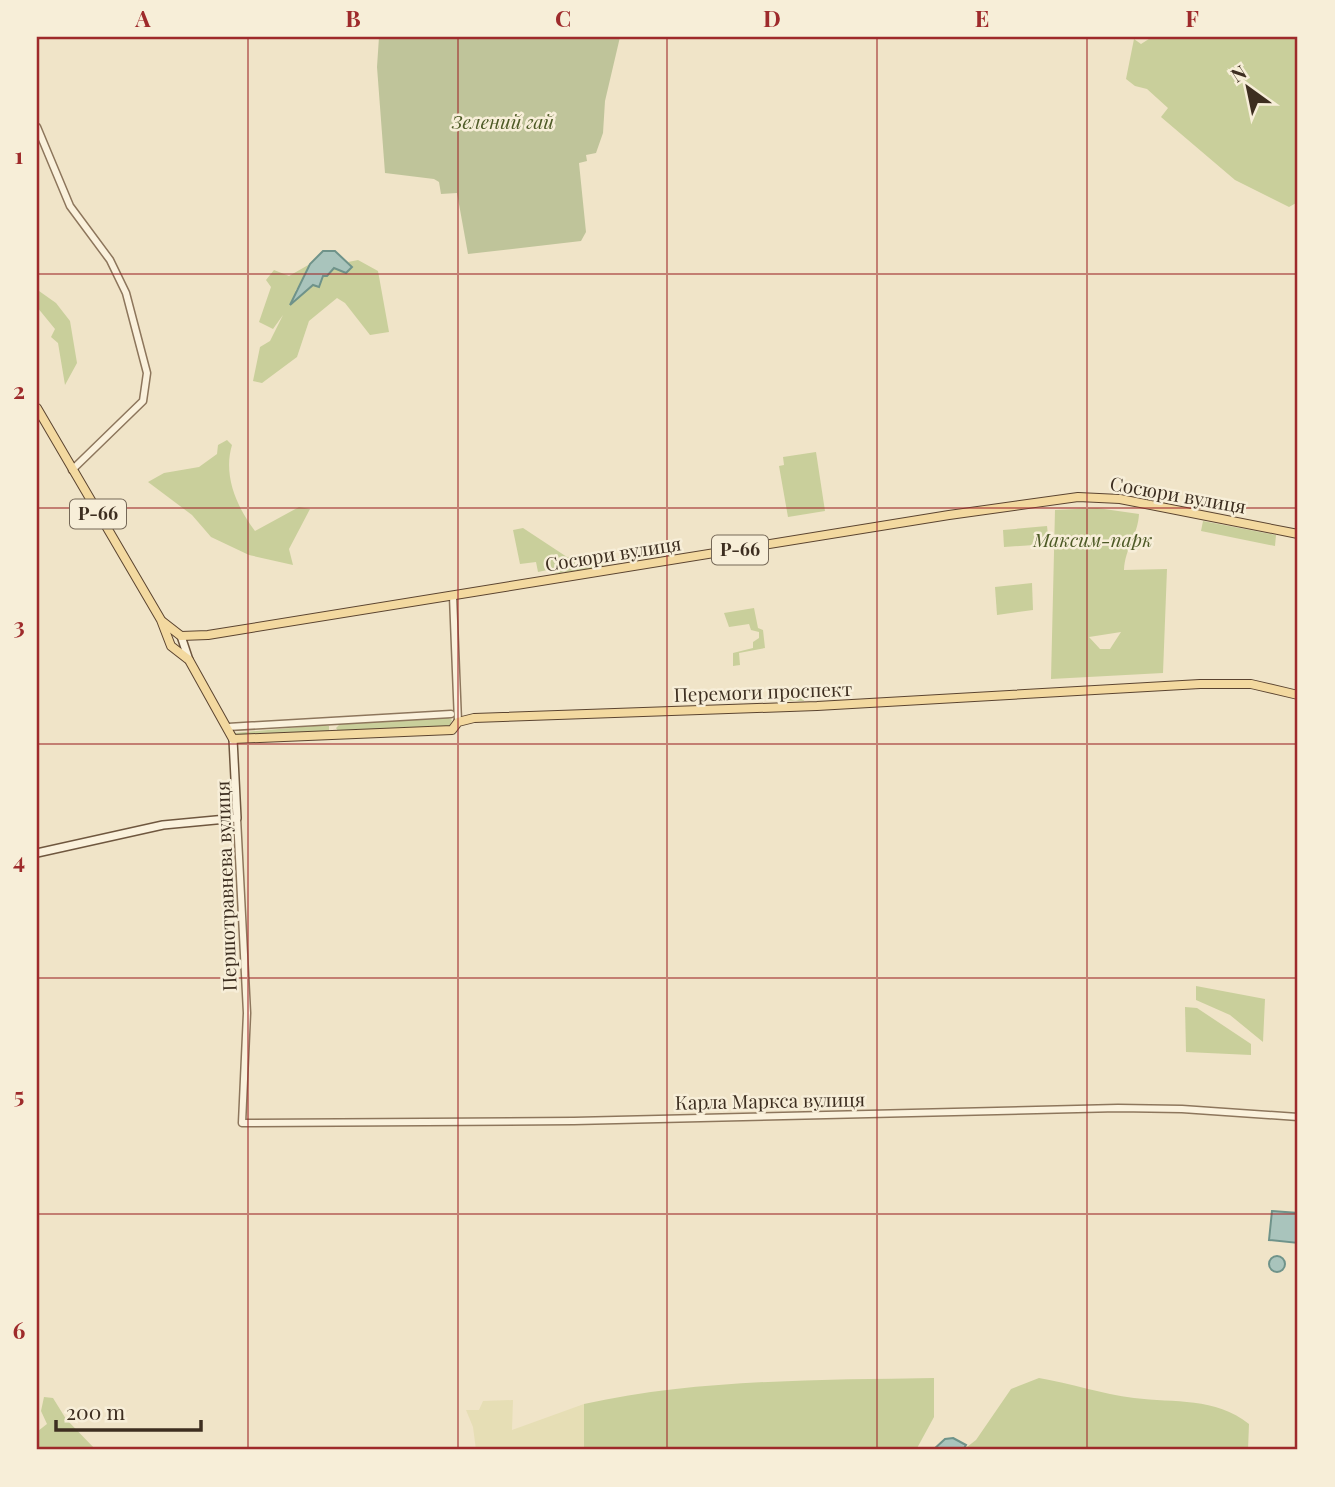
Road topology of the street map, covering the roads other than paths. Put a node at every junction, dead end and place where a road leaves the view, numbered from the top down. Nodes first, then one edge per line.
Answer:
1 (37, 127) edge
2 (37, 408) edge
3 (72, 470) junction
4 (1298, 534) edge
5 (453, 596) junction
6 (161, 620) junction
7 (180, 635) junction
8 (171, 644) junction
9 (184, 645) junction
10 (190, 660) junction
11 (1298, 695) edge
12 (458, 705) junction
13 (452, 713) junction
14 (458, 722) junction
15 (228, 727) junction
16 (233, 739) junction
17 (237, 818) junction
18 (37, 853) edge
19 (1298, 1118) edge
20 (242, 1123) joint

1 - 3 street
2 - 3 main road, Першотравнева вулиця / Р-66
3 - 6 main road, Першотравнева вулиця / Р-66
4 - 5 main road, Сосюри вулиця / Р-66
5 - 7 main road, Сосюри вулиця / Р-66
5 - 12 street
6 - 7 main road, Першотравнева вулиця / Р-66
6 - 8 main road, Першотравнева вулиця / Р-66
7 - 8 main road
7 - 9 main road, Першотравнева вулиця
8 - 9 main road
8 - 10 main road, Першотравнева вулиця / Р-66
9 - 10 main road, Першотравнева вулиця
10 - 15 main road, Першотравнева вулиця / Р-66
11 - 14 main road, Перемоги проспект
12 - 13 street
12 - 14 street
13 - 14 street
13 - 15 street
14 - 16 main road, Перемоги проспект
15 - 16 main road, Першотравнева вулиця / Р-66
16 - 17 main road, Першотравнева вулиця
17 - 18 main road
17 - 20 street, Першотравнева вулиця
19 - 20 street, Карла Маркса вулиця

